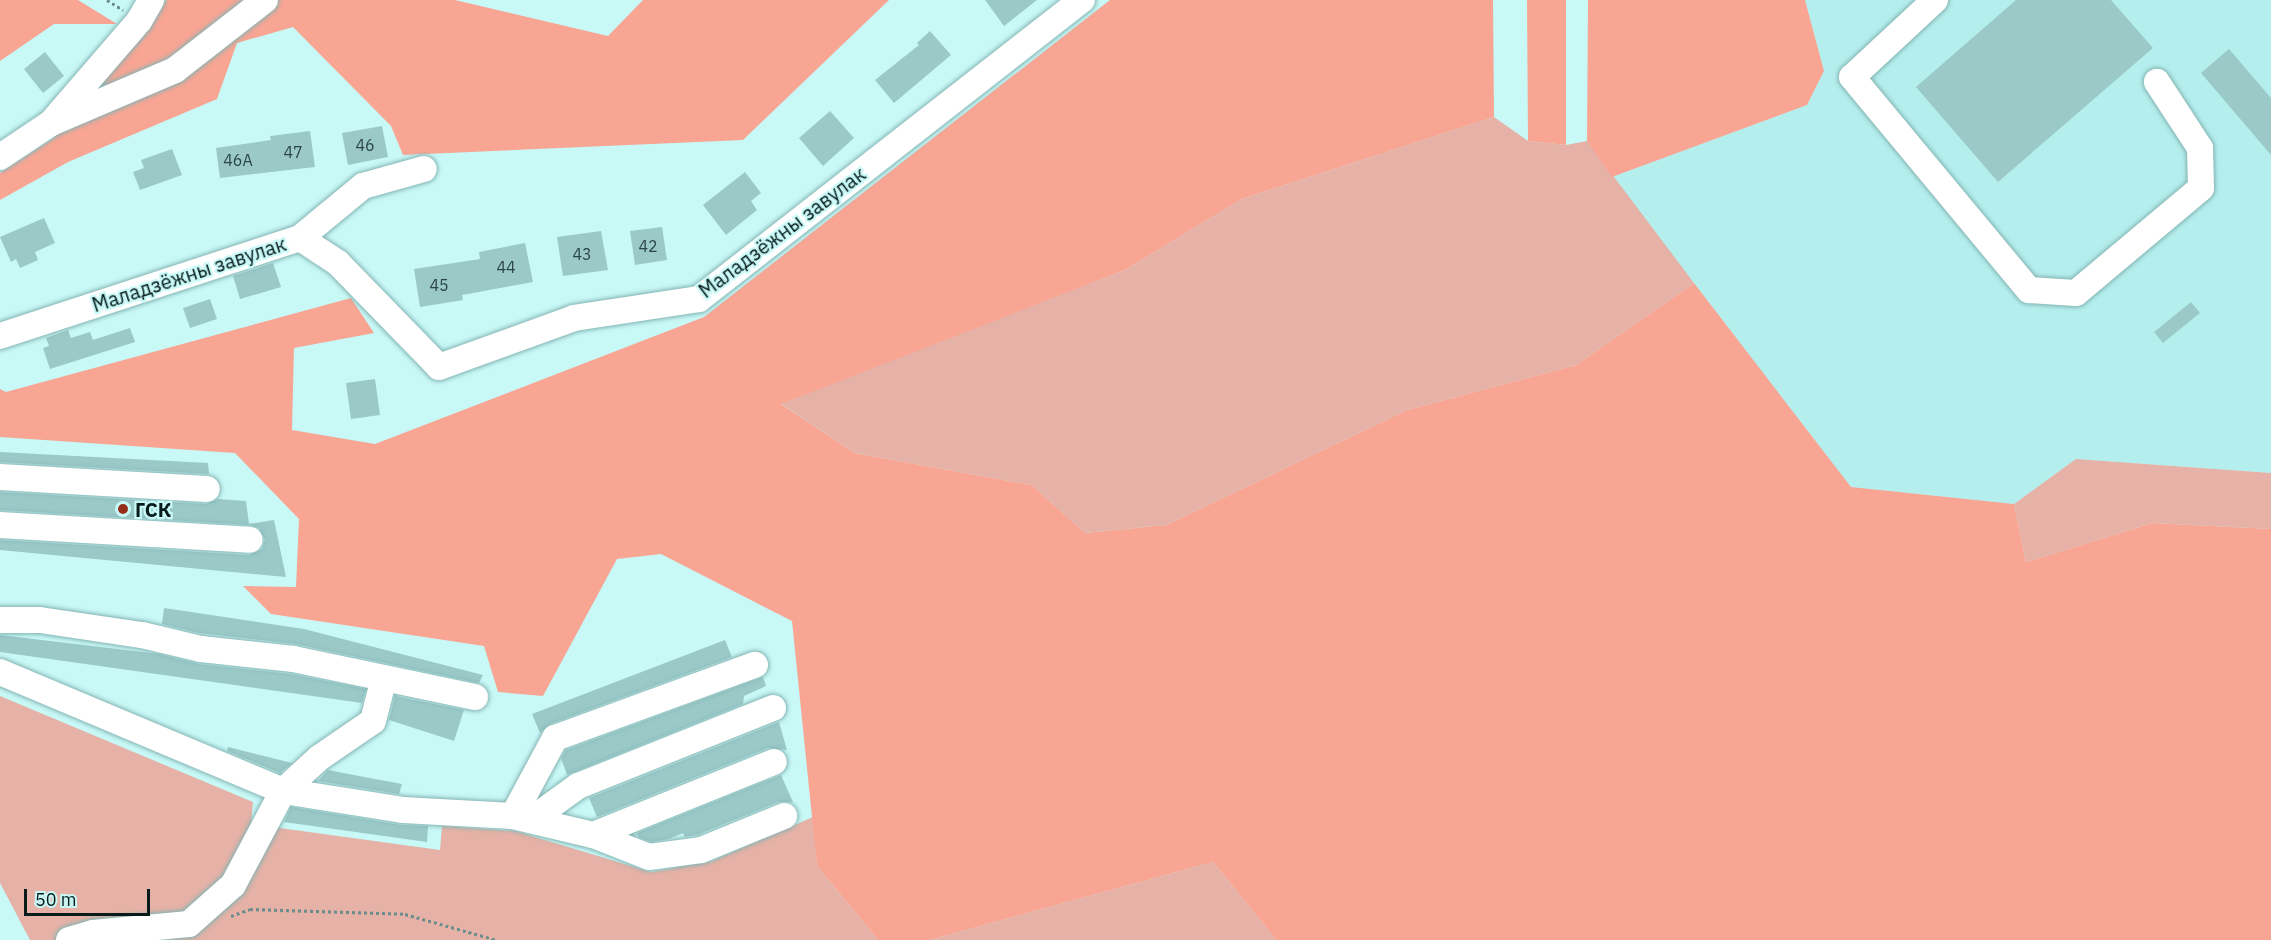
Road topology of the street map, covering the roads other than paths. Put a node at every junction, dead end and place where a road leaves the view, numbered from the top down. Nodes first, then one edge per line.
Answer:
1 (151, 0) edge
2 (265, 0) edge
3 (1082, 0) edge
4 (1935, 0) edge
5 (2157, 82) dead end
6 (51, 123) junction
7 (0, 157) edge
8 (424, 169) dead end
9 (300, 238) junction
10 (0, 336) edge
11 (0, 477) edge
12 (207, 489) dead end
13 (0, 525) edge
14 (250, 540) dead end
15 (0, 620) edge
16 (755, 665) dead end
17 (0, 672) edge
18 (384, 678) junction
19 (476, 698) dead end
20 (772, 708) dead end
21 (774, 762) dead end
22 (284, 791) junction
23 (784, 816) dead end
24 (522, 818) junction
25 (592, 835) junction
26 (69, 940) edge

1 - 6 street
2 - 6 street
3 - 9 street, Маладзёжны завулак
4 - 5 street
6 - 7 street
8 - 9 street
9 - 10 street, Маладзёжны завулак
11 - 12 street
13 - 14 street
15 - 18 street
16 - 24 street
17 - 22 street
18 - 19 street
18 - 22 street
20 - 24 street
21 - 25 street
22 - 24 street
22 - 26 street
23 - 25 street
24 - 25 street

